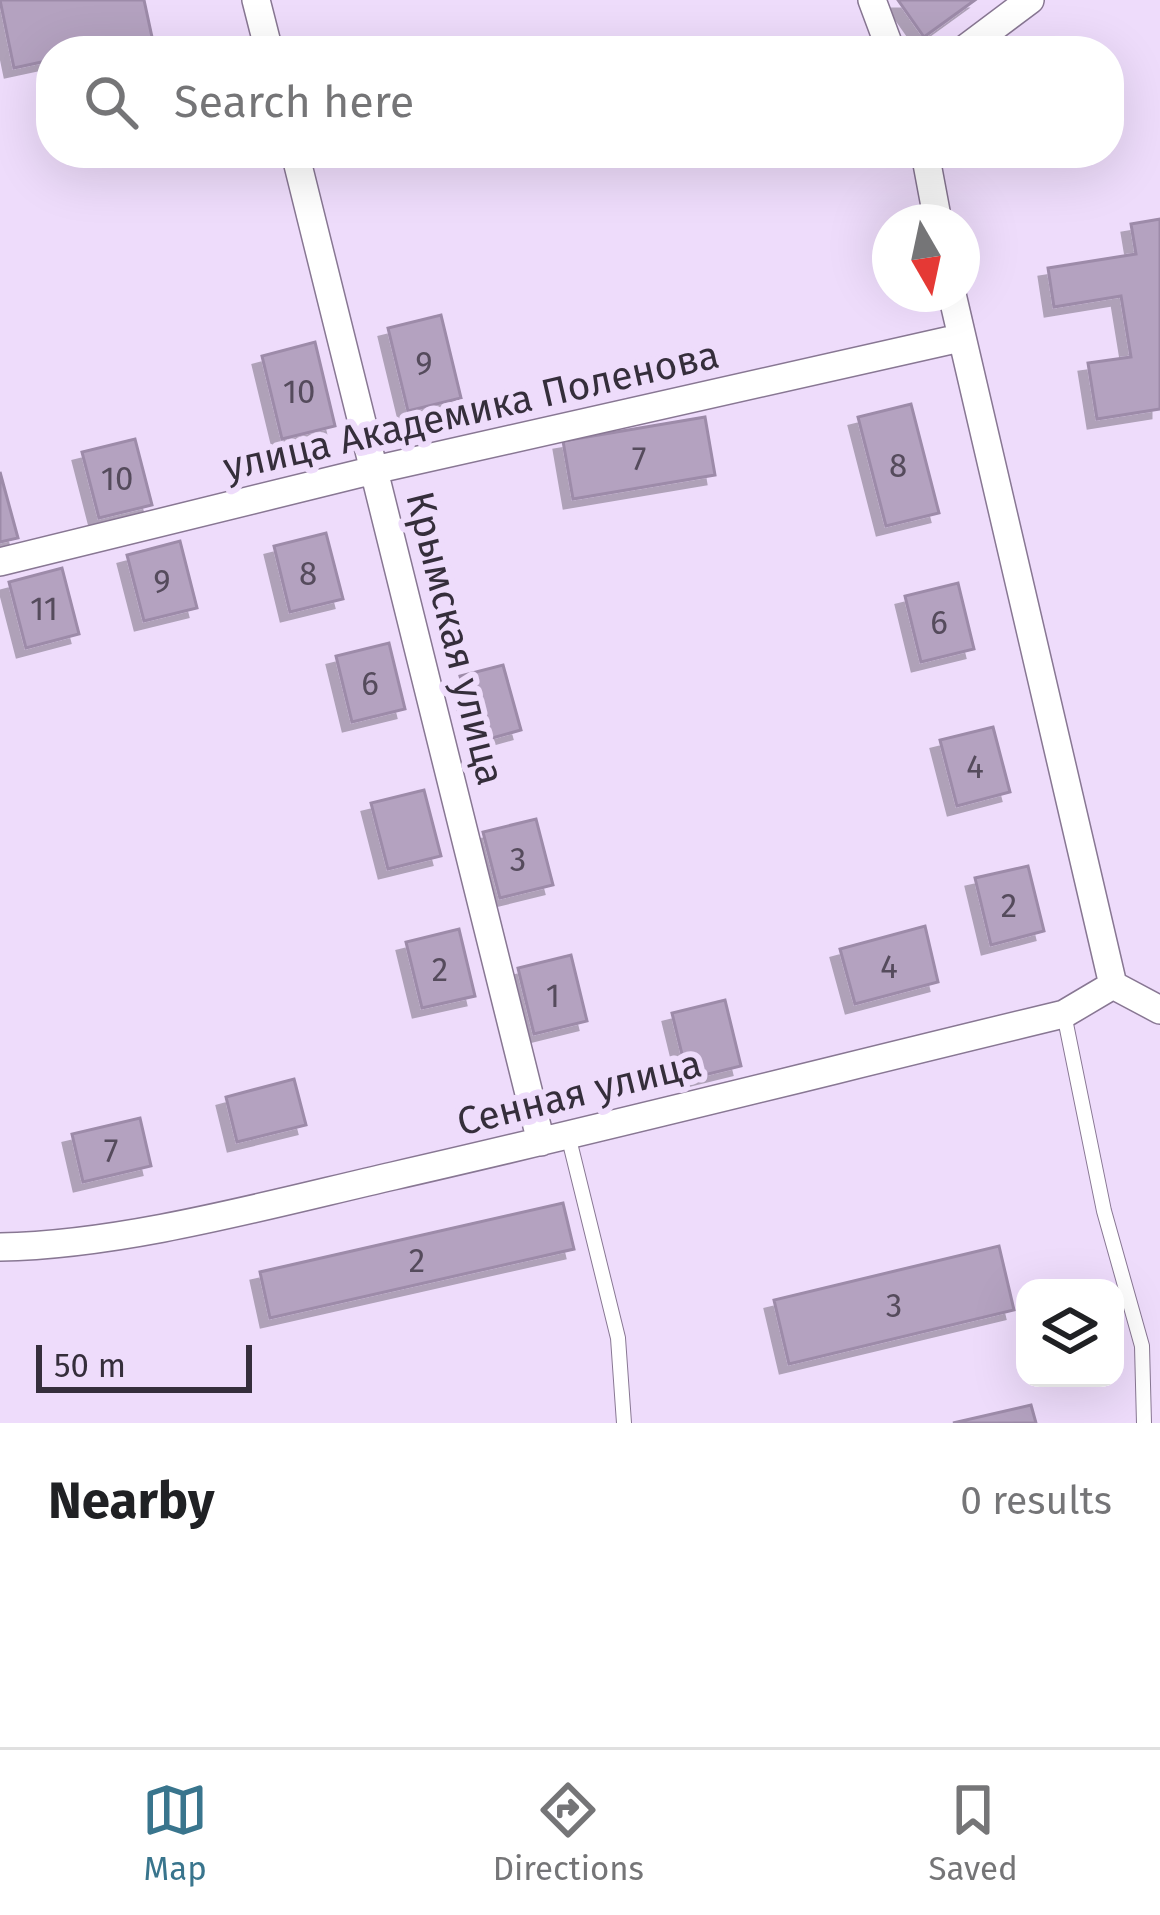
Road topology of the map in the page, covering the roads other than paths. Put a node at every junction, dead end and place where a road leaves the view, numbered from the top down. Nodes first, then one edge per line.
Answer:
1 (256, 0) edge
2 (872, 0) edge
3 (1030, 0) edge
4 (265, 36) edge
5 (885, 36) edge
6 (982, 36) edge
7 (299, 168) edge
8 (928, 168) edge
9 (935, 204) edge
10 (956, 312) edge
11 (961, 338) junction
12 (374, 470) junction
13 (0, 562) edge
14 (1113, 985) junction
15 (1160, 1010) edge
16 (1064, 1014) junction
17 (555, 1138) junction
18 (0, 1247) edge
19 (624, 1423) edge
20 (1144, 1423) edge

1 - 4 street
2 - 5 street
3 - 6 street
7 - 12 street, Крымская улица
8 - 9 street
10 - 11 street
11 - 12 street, улица Академика Поленова
11 - 14 street
12 - 13 street, улица Академика Поленова
12 - 17 street, Крымская улица
14 - 15 street
14 - 16 street, Сенная улица
16 - 17 street, Сенная улица
16 - 20 lane
17 - 18 street, Сенная улица
17 - 19 lane

